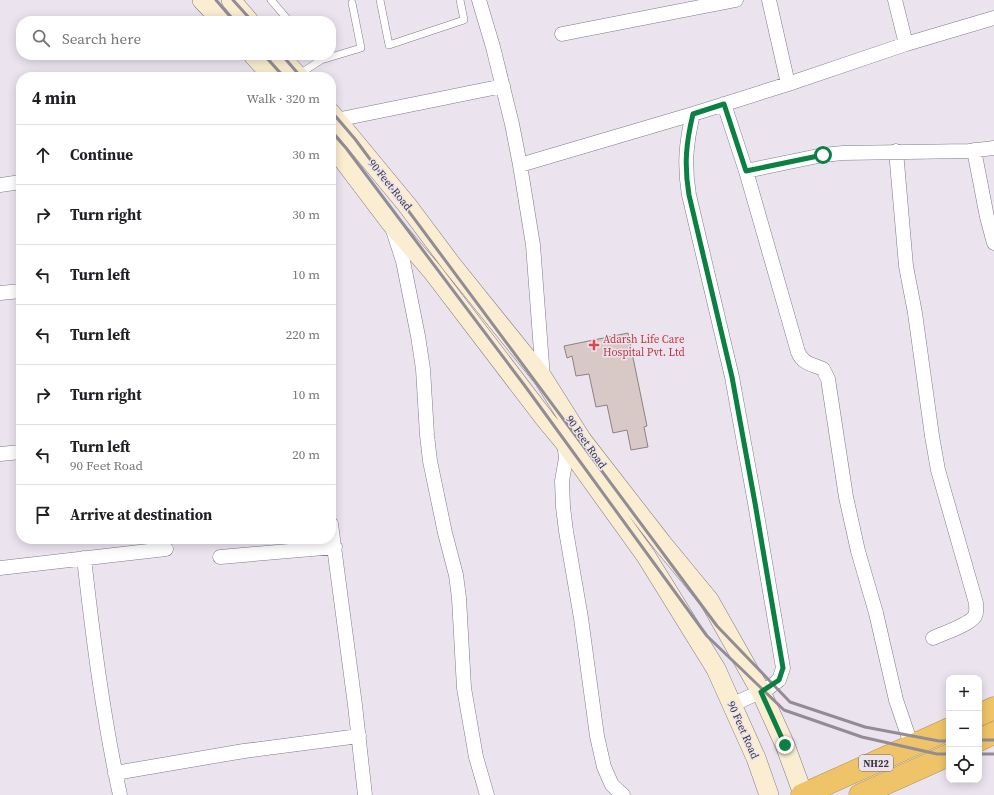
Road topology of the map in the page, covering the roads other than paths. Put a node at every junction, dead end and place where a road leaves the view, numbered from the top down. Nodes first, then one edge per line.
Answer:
1 (202, 0) edge
2 (271, 0) edge
3 (380, 0) edge
4 (460, 0) edge
5 (479, 0) edge
6 (736, 0) edge
7 (769, 0) edge
8 (895, 0) edge
9 (236, 2) edge
10 (352, 3) dead end
11 (217, 16) edge
12 (246, 16) edge
13 (285, 16) edge
14 (994, 18) edge
15 (562, 34) dead end
16 (906, 44) junction
17 (336, 54) edge
18 (258, 60) edge
19 (284, 60) edge
20 (317, 60) edge
21 (268, 72) edge
22 (294, 72) edge
23 (303, 72) edge
24 (788, 84) junction
25 (503, 86) junction
26 (724, 104) junction
27 (693, 114) junction
28 (336, 117) edge
29 (336, 121) edge
30 (994, 148) edge
31 (974, 150) junction
32 (336, 151) edge
33 (896, 151) junction
34 (520, 165) junction
35 (746, 171) junction
36 (16, 183) edge
37 (0, 185) edge
38 (390, 222) junction
39 (994, 243) edge
40 (16, 291) edge
41 (0, 292) edge
42 (544, 378) junction
43 (564, 442) junction
44 (16, 452) edge
45 (0, 454) edge
46 (334, 544) edge
47 (335, 547) junction
48 (166, 549) dead end
49 (220, 557) dead end
50 (84, 558) junction
51 (0, 568) edge
52 (933, 638) dead end
53 (761, 692) junction
54 (732, 705) junction
55 (994, 708) edge
56 (982, 714) edge
57 (946, 730) edge
58 (994, 733) edge
59 (359, 736) junction
60 (982, 739) edge
61 (912, 747) junction
62 (946, 756) edge
63 (115, 773) junction
64 (120, 795) edge
65 (365, 795) edge
66 (487, 795) edge
67 (623, 795) edge
68 (768, 795) edge
69 (803, 795) edge
70 (860, 795) edge

1 - 11 main road
2 - 13 lane
3 - 4 lane
5 - 25 street
6 - 15 street
7 - 24 street
8 - 16 street
9 - 12 main road
10 - 17 lane
14 - 16 street
16 - 24 street
18 - 21 main road
19 - 22 main road
20 - 23 lane
24 - 26 street
25 - 28 street
25 - 34 street
26 - 27 street
26 - 35 street
27 - 34 street
27 - 53 street
29 - 42 main road, 90 Feet Road
30 - 31 street
31 - 33 street
31 - 39 street
32 - 38 main road, 90 Feet Road
33 - 35 street
33 - 52 street
34 - 42 street
35 - 61 street
36 - 37 street
38 - 43 main road, 90 Feet Road
38 - 66 street
40 - 41 street
42 - 53 main road, 90 Feet Road
43 - 54 main road, 90 Feet Road
43 - 67 street
44 - 45 street
46 - 47 street
47 - 49 street
47 - 59 street
48 - 50 street
50 - 51 street
50 - 63 street
53 - 54 street
53 - 69 main road, 90 Feet Road
54 - 68 main road, 90 Feet Road
55 - 56 highway
57 - 61 highway, NH22
58 - 60 highway
59 - 63 street
59 - 65 street
61 - 69 highway, NH22
62 - 70 highway, NH22
63 - 64 street

